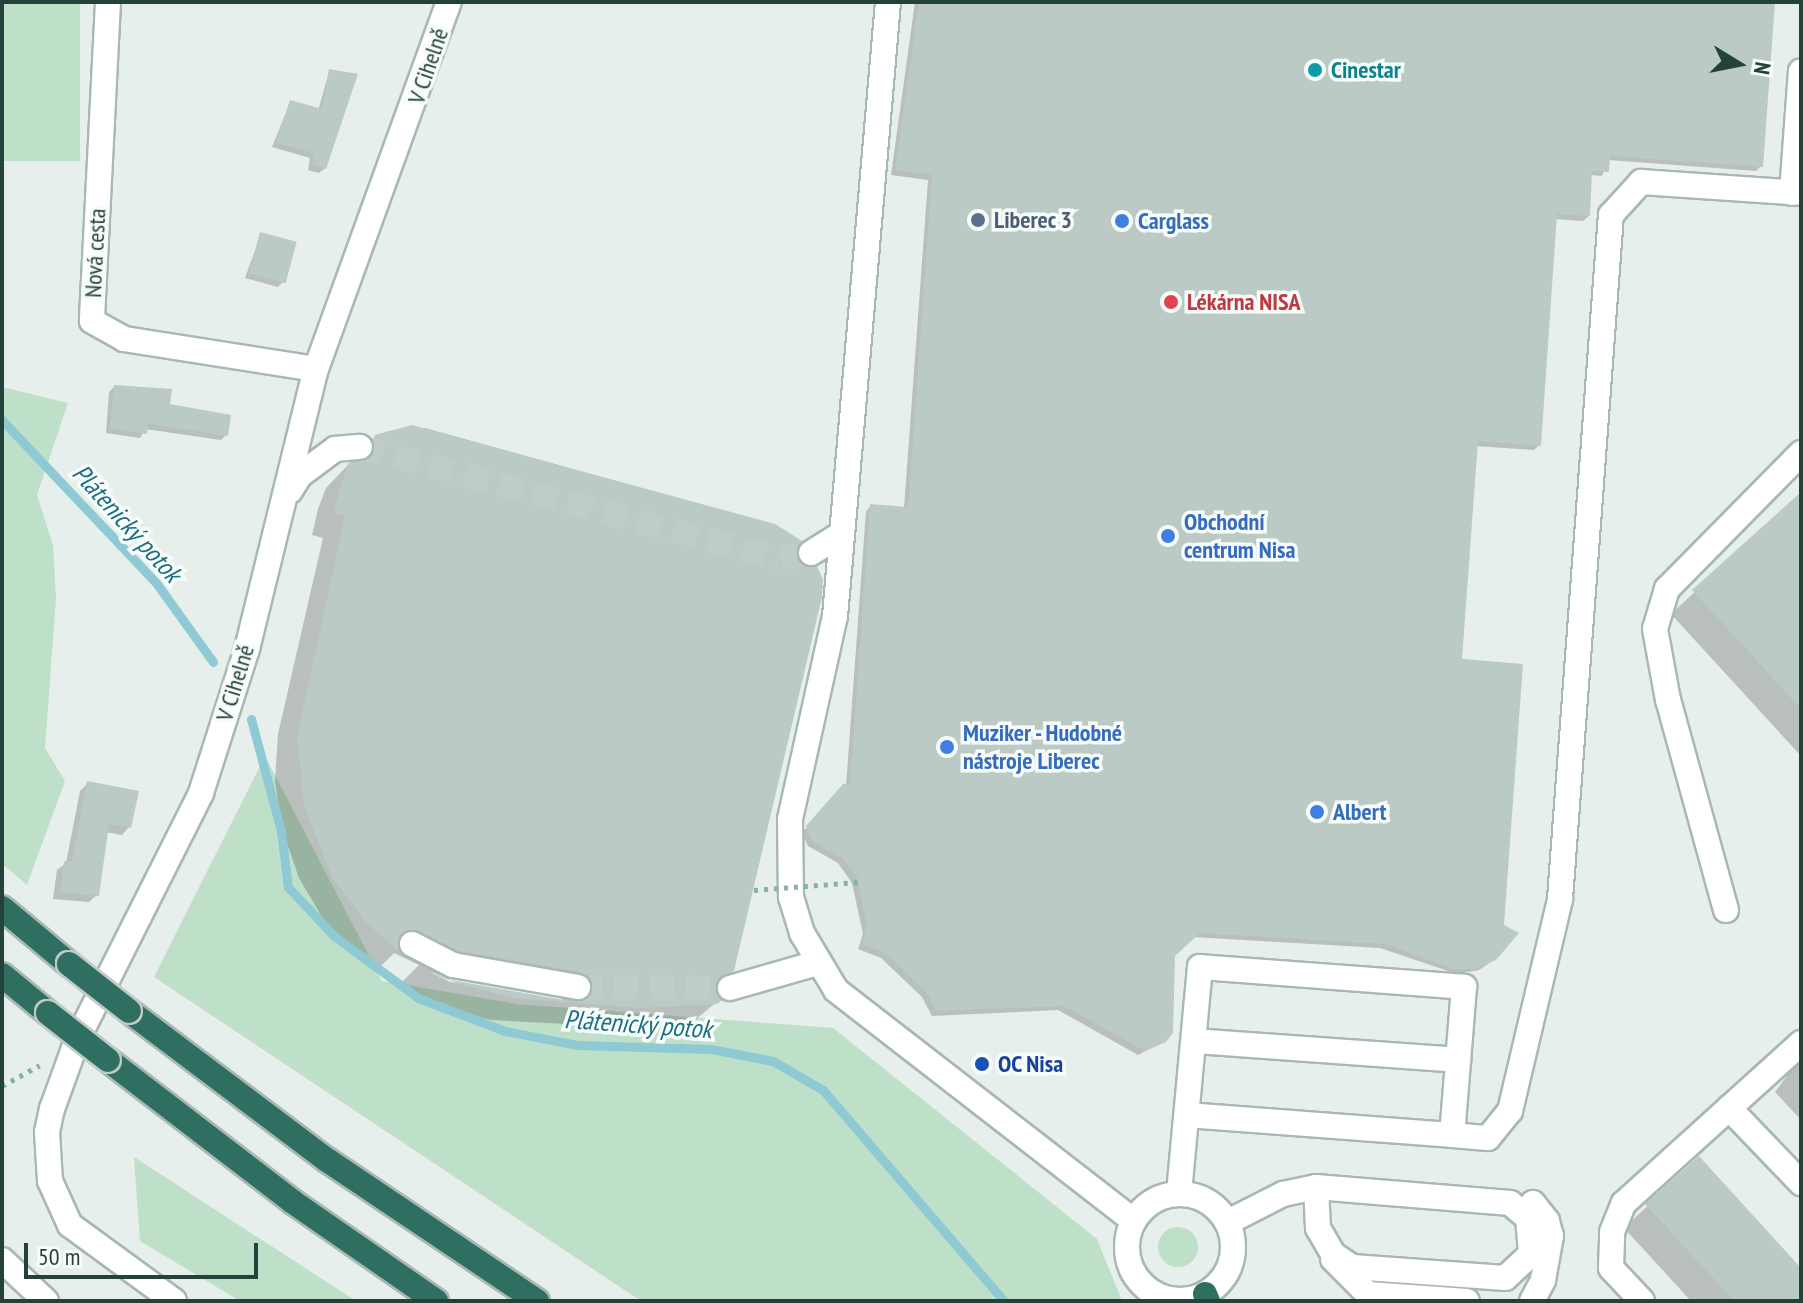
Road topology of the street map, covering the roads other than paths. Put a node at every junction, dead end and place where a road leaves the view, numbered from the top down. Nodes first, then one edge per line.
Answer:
1 (108, 2) edge
2 (449, 2) edge
3 (888, 2) edge
4 (1801, 71) edge
5 (1796, 193) edge
6 (316, 369) junction
7 (360, 447) tunnel mouth
8 (1801, 453) edge
9 (283, 504) junction
10 (838, 536) junction
11 (811, 553) tunnel mouth
12 (2, 908) edge
13 (1726, 910) dead end
14 (412, 944) dead end
15 (817, 963) junction
16 (2, 975) edge
17 (578, 987) tunnel mouth
18 (730, 988) tunnel mouth
19 (1194, 1041) junction
20 (1801, 1043) edge
21 (1458, 1060) junction
22 (1729, 1108) junction
23 (1189, 1115) junction
24 (1452, 1135) junction
25 (1801, 1183) edge
26 (1316, 1187) junction
27 (1179, 1193) junction
28 (1492, 1200) junction
29 (1133, 1220) junction
30 (1228, 1222) junction
31 (1326, 1246) junction
32 (2, 1260) edge
33 (1206, 1298) edge
34 (46, 1301) edge
35 (174, 1301) edge
36 (436, 1301) edge
37 (537, 1301) edge
38 (1467, 1301) edge
39 (1532, 1301) edge
40 (1642, 1301) edge

1 - 6 street, Nová cesta
2 - 6 street, V Cihelně
3 - 10 street
4 - 5 street
5 - 24 street
6 - 9 street, V Cihelně
7 - 9 street
8 - 13 street
9 - 35 street, V Cihelně
10 - 11 street
10 - 15 street
12 - 37 highway, bridge
14 - 17 street
15 - 18 street
15 - 29 street
16 - 36 highway, bridge
19 - 21 street
19 - 21 street
19 - 23 street
20 - 22 street
21 - 24 street
22 - 25 street
22 - 40 street
23 - 24 street
23 - 27 street
26 - 28 street
26 - 30 street
26 - 31 street
27 - 29 street
27 - 30 street
28 - 31 street
28 - 39 street
29 - 33 street
30 - 33 street
31 - 38 street
32 - 34 street

